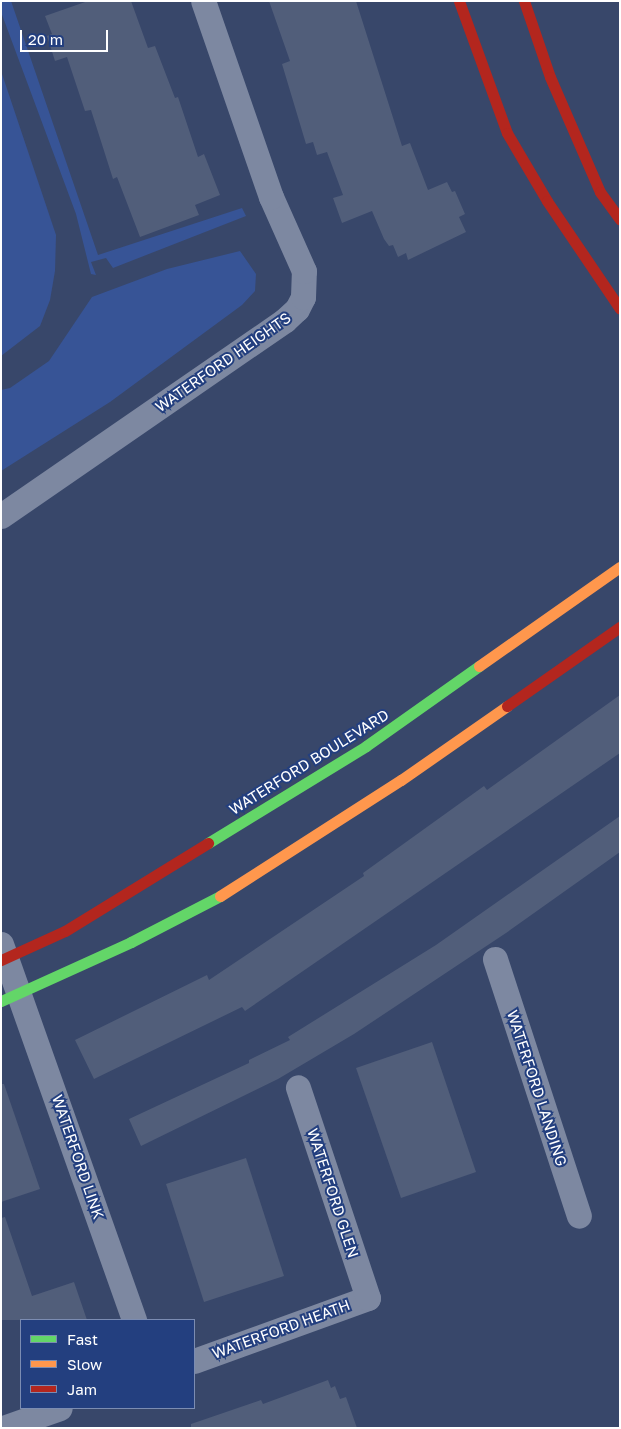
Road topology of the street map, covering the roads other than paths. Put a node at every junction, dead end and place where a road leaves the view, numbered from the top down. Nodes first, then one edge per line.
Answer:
1 (203, 1) edge
2 (459, 1) edge
3 (524, 1) edge
4 (620, 220) edge
5 (620, 309) edge
6 (1, 516) edge
7 (620, 567) edge
8 (620, 627) edge
9 (3, 954) edge
10 (495, 960) dead end
11 (11, 997) edge
12 (298, 1087) dead end
13 (579, 1216) dead end
14 (368, 1298) joint
15 (134, 1319) edge
16 (195, 1361) edge
17 (57, 1409) edge
18 (3, 1428) edge

1 - 6 street, WATERFORD HEIGHTS
2 - 5 street
3 - 4 street
7 - 9 street, WATERFORD BOULEVARD
8 - 11 street
9 - 11 street, WATERFORD LINK
10 - 13 street, WATERFORD LANDING
11 - 15 street, WATERFORD LINK
12 - 14 street, WATERFORD GLEN
14 - 16 street, WATERFORD HEATH
17 - 18 street

